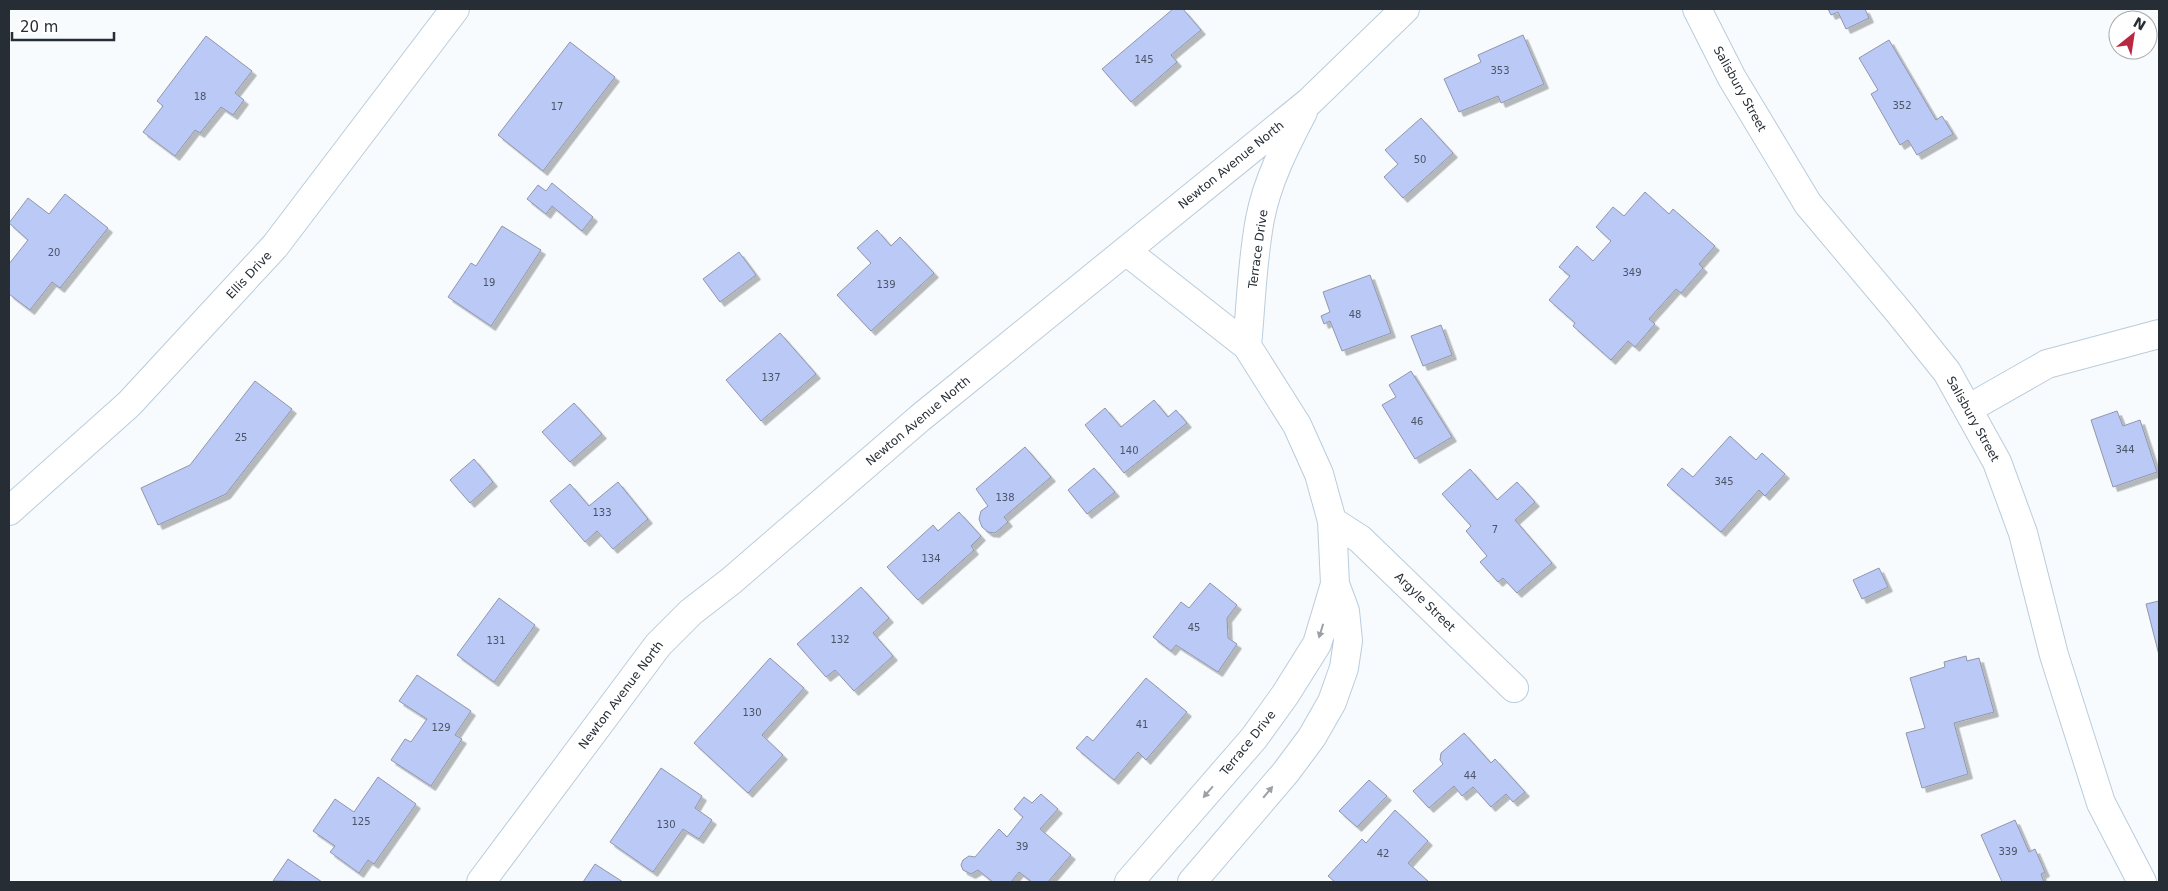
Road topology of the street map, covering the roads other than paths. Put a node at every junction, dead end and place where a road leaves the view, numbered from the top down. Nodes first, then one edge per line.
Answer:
1 (455, 9) edge
2 (1405, 9) edge
3 (1697, 9) edge
4 (1309, 102) junction
5 (1126, 251) junction
6 (2159, 334) edge
7 (1247, 346) junction
8 (1968, 408) junction
9 (9, 511) edge
10 (1332, 521) junction
11 (1335, 584) junction
12 (1514, 688) dead end
13 (481, 882) edge
14 (1129, 882) edge
15 (1192, 882) edge
16 (2142, 882) edge

1 - 9 street, Ellis Drive
2 - 4 street, Newton Avenue North
3 - 8 street, Salisbury Street
4 - 5 street, Newton Avenue North
4 - 7 street, Terrace Drive
5 - 7 street, Terrace Drive
5 - 13 street, Newton Avenue North
6 - 8 street
7 - 10 street, Terrace Drive
8 - 16 street, Salisbury Street
10 - 11 street, Terrace Drive
10 - 12 street, Argyle Street
11 -> 14 street, Terrace Drive
15 -> 11 street, Terrace Drive

